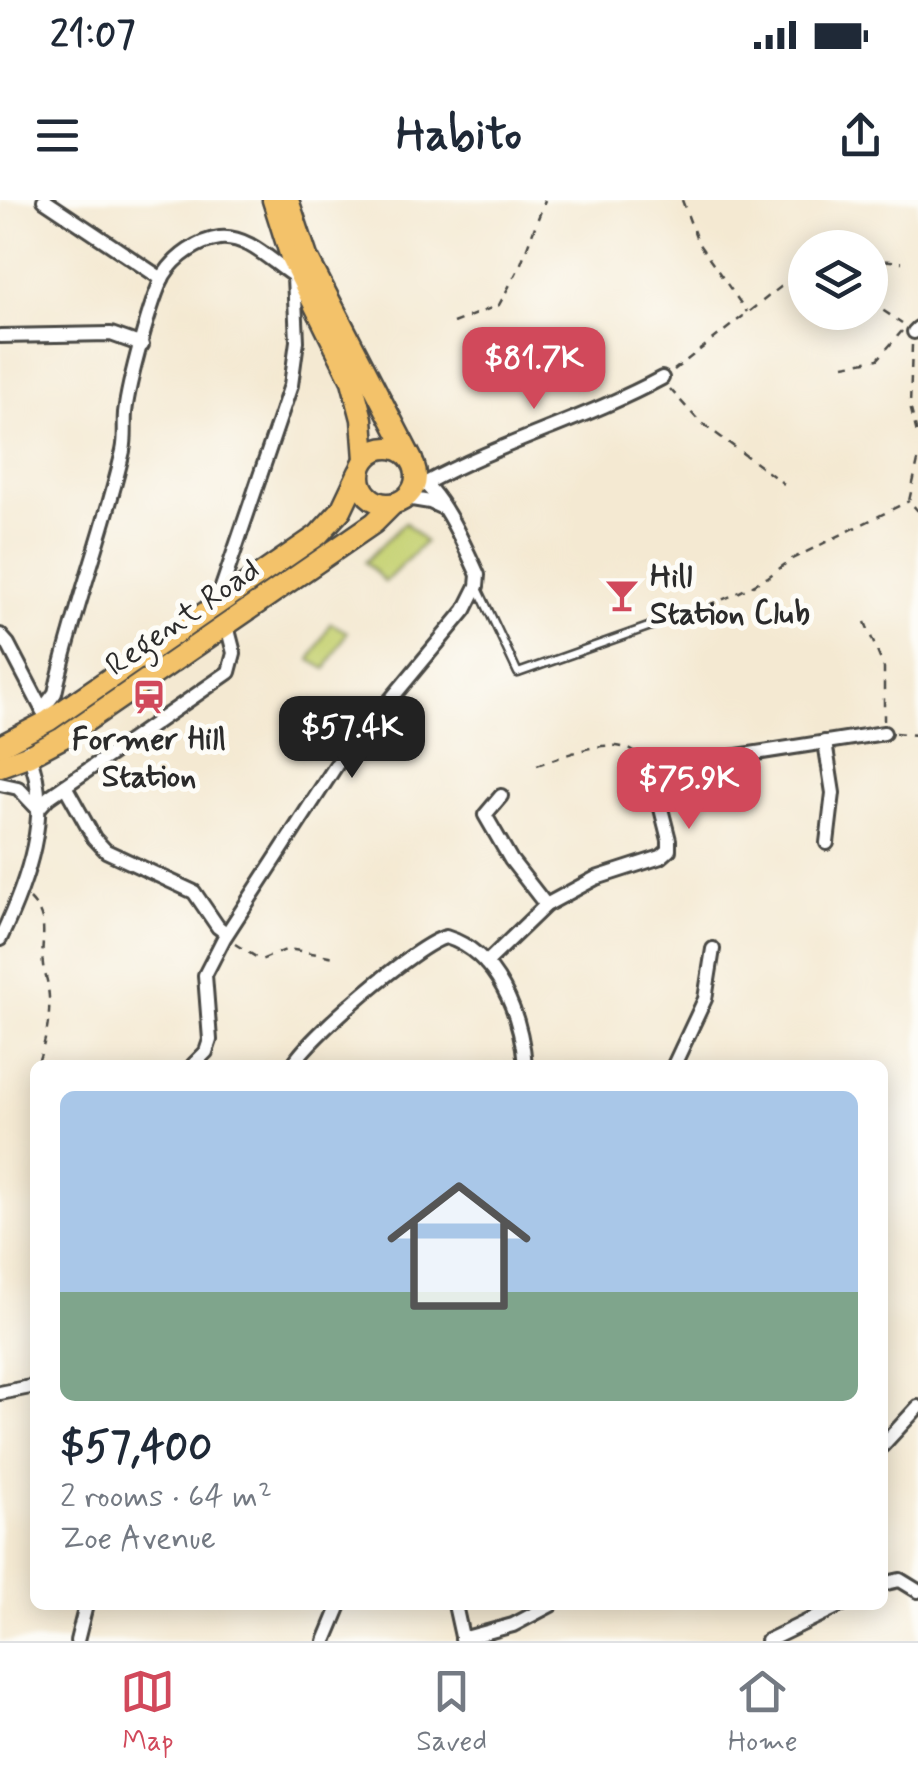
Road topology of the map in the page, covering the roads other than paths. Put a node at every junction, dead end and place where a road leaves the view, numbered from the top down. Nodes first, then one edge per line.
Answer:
1 (44, 200) edge
2 (272, 200) edge
3 (288, 200) edge
4 (162, 279) junction
5 (305, 280) junction
6 (0, 336) edge
7 (142, 345) junction
8 (662, 378) road end
9 (362, 466) junction
10 (418, 474) junction
11 (400, 502) junction
12 (441, 507) junction
13 (477, 586) junction
14 (216, 604) junction
15 (685, 614) road end
16 (227, 624) junction
17 (0, 635) edge
18 (45, 715) junction
19 (884, 733) road end
20 (826, 742) junction
21 (17, 746) edge
22 (0, 766) edge
23 (0, 784) edge
24 (64, 786) junction
25 (501, 796) dead end
26 (38, 809) junction
27 (827, 843) dead end
28 (546, 905) junction
29 (225, 935) junction
30 (0, 940) edge
31 (713, 949) dead end
32 (486, 964) junction
33 (198, 1060) edge
34 (297, 1060) edge
35 (524, 1060) edge
36 (676, 1060) edge
37 (30, 1387) edge
38 (0, 1394) edge
39 (918, 1407) edge
40 (888, 1440) edge
41 (888, 1583) edge
42 (918, 1592) edge
43 (85, 1610) edge
44 (338, 1610) edge
45 (456, 1610) edge
46 (540, 1610) edge
47 (832, 1610) edge
48 (784, 1638) edge
49 (462, 1640) edge
50 (77, 1641) edge
51 (325, 1641) edge
52 (767, 1641) edge

1 - 4 street
2 - 5 main road
3 - 5 main road
4 - 5 street
4 - 7 street
5 - 9 main road
5 - 10 main road
5 - 14 street
6 - 7 street
7 - 18 street
8 - 10 street
9 - 10 main road
9 - 11 main road
9 - 14 main road, Regent Road
10 - 11 main road
10 - 12 street
11 - 12 street
11 - 16 main road, Regent Road
12 - 13 street
13 - 15 lane
13 - 29 street
14 - 16 street
14 - 18 main road, Regent Road
16 - 21 main road, Regent Road
16 - 24 street
17 - 18 street
18 - 21 main road, Regent Road
19 - 20 street
20 - 27 street
20 - 28 street
21 - 22 main road, Regent Road
21 - 26 street
23 - 26 street
24 - 26 street
24 - 29 street
25 - 28 street
26 - 30 street
28 - 32 street
29 - 33 street
31 - 36 street
32 - 34 street
32 - 35 street
37 - 38 street
39 - 40 street
41 - 42 street
43 - 50 street
44 - 51 street
45 - 49 street
46 - 49 street
47 - 48 street
48 - 52 street

